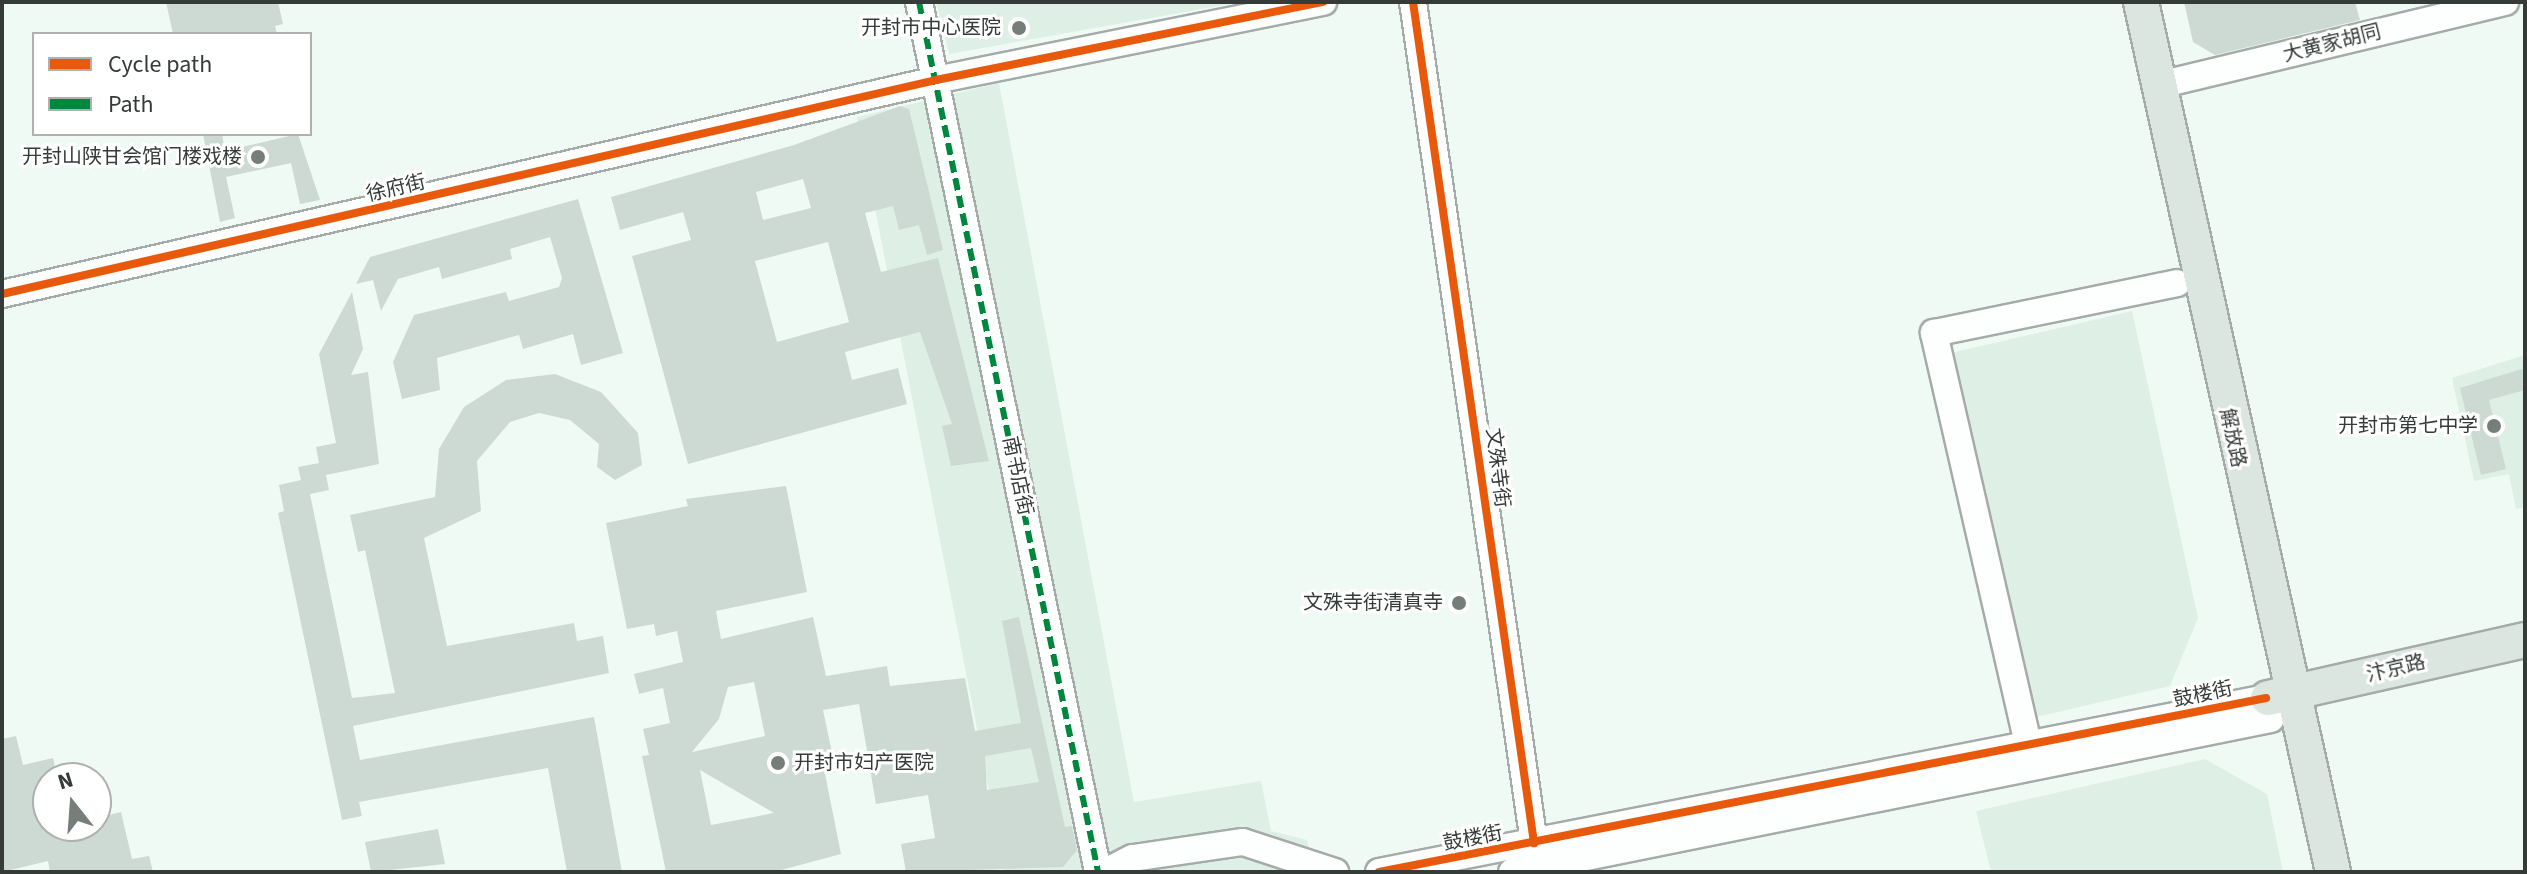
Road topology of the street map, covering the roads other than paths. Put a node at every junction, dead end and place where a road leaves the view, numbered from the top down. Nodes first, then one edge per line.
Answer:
1 (919, 2) edge
2 (1323, 2) edge
3 (1413, 2) edge
4 (2122, 2) edge
5 (2141, 2) edge
6 (2505, 2) edge
7 (936, 80) junction
8 (2159, 85) junction
9 (2177, 283) junction
10 (2, 294) edge
11 (2525, 640) edge
12 (2525, 664) edge
13 (2280, 706) junction
14 (2029, 748) junction
15 (1534, 843) junction
16 (1386, 871) edge
17 (1098, 872) edge
18 (1105, 872) edge
19 (1335, 872) edge
20 (1512, 872) edge
21 (2309, 872) edge
22 (2333, 872) edge

1 - 7 street, 南书店街
2 - 7 street, 徐府街
3 - 15 street, 文殊寺街
4 - 9 main road, 解放路
5 - 8 main road, 解放路
6 - 8 street, 大黄家胡同
7 - 10 street, 徐府街
7 - 17 street, 南书店街
8 - 13 main road, 解放路
9 - 13 main road, 解放路
9 - 14 street
11 - 13 main road, 汴京路
12 - 13 main road, 汴京路
13 - 14 street, 鼓楼街
13 - 20 street, 鼓楼街
13 - 21 main road, 解放路
13 - 22 main road, 解放路
14 - 15 street, 鼓楼街
15 - 16 street, 鼓楼街
18 - 19 street

